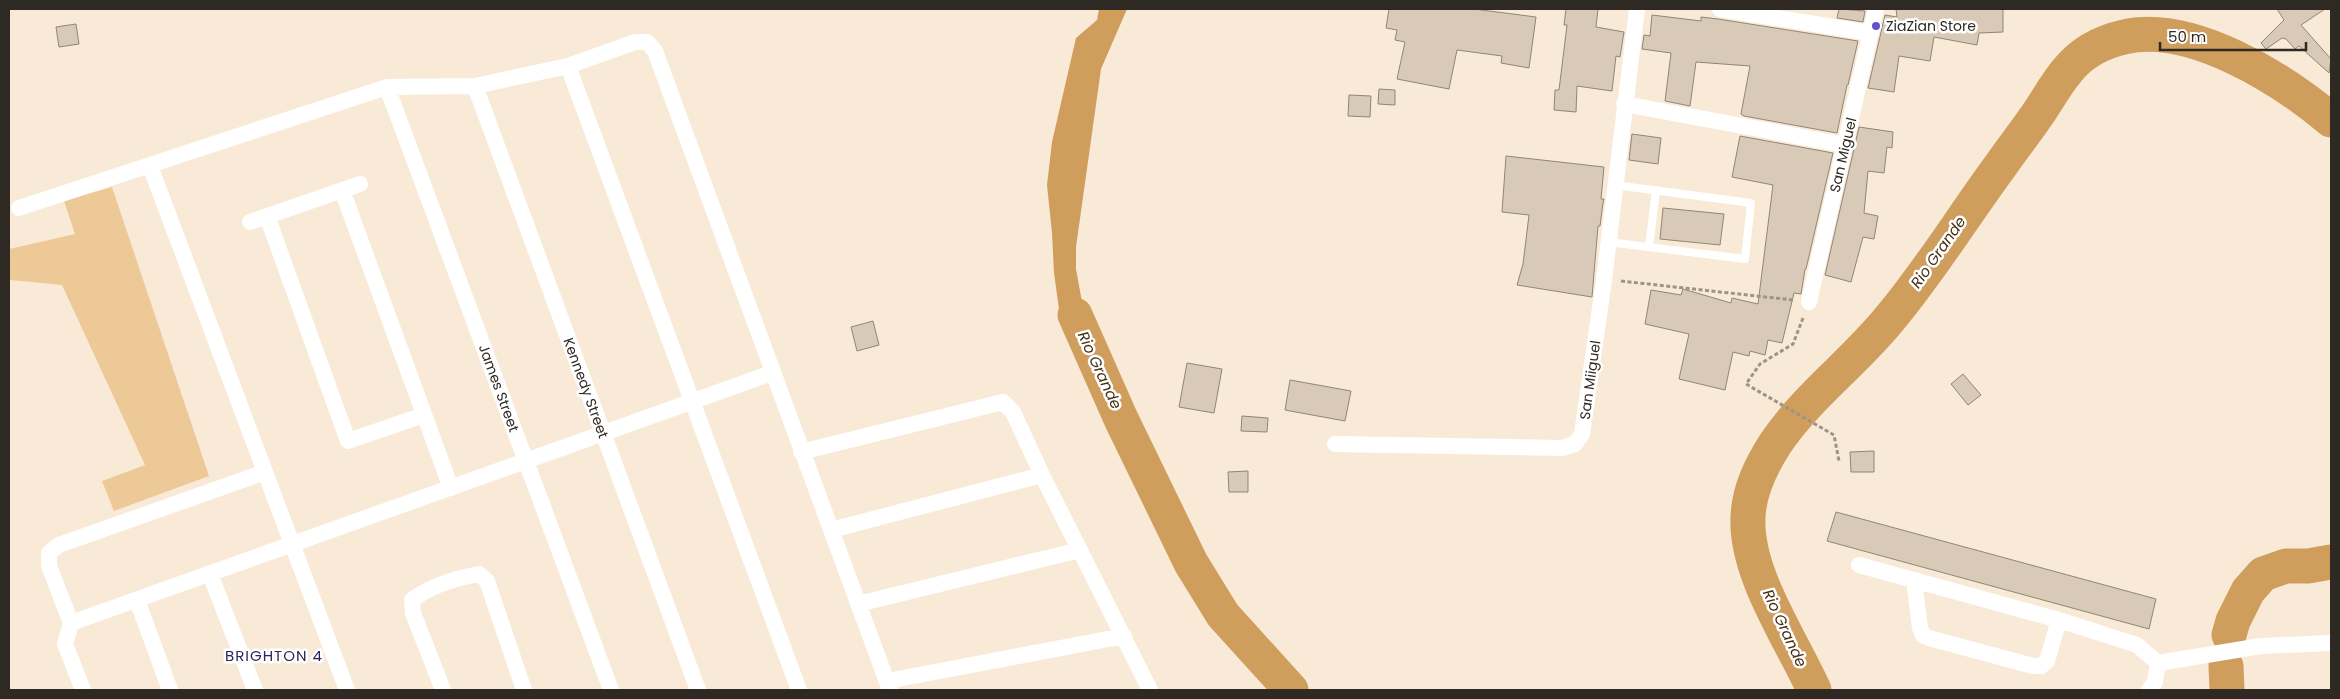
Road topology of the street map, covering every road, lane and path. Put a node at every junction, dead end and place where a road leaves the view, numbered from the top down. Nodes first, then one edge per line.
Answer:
1 (1636, 9) edge
2 (1720, 9) edge
3 (1876, 9) edge
4 (1871, 34) junction
5 (568, 66) junction
6 (475, 86) junction
7 (387, 87) junction
8 (1624, 104) junction
9 (1845, 145) junction
10 (150, 166) junction
11 (360, 184) dead end
12 (1615, 185) junction
13 (342, 190) junction
14 (1656, 190) junction
15 (19, 208) dead end
16 (267, 216) junction
17 (250, 222) dead end
18 (1608, 242) junction
19 (1649, 247) junction
20 (1604, 280) junction
21 (1809, 302) junction
22 (772, 373) junction
23 (692, 401) junction
24 (424, 415) junction
25 (603, 433) junction
26 (1335, 444) dead end
27 (802, 452) junction
28 (526, 461) junction
29 (1839, 461) dead end
30 (265, 472) junction
31 (1042, 475) junction
32 (451, 488) junction
33 (831, 530) junction
34 (292, 544) junction
35 (1080, 550) junction
36 (1859, 565) dead end
37 (210, 574) junction
38 (1914, 580) junction
39 (137, 600) junction
40 (858, 604) junction
41 (2059, 620) junction
42 (71, 623) junction
43 (1124, 636) junction
44 (2331, 643) edge
45 (2158, 663) junction
46 (889, 686) edge
47 (83, 690) edge
48 (170, 690) edge
49 (255, 690) edge
50 (347, 690) edge
51 (443, 690) edge
52 (524, 690) edge
53 (612, 690) edge
54 (698, 690) edge
55 (799, 690) edge
56 (1150, 690) edge
57 (2149, 690) edge

1 - 8 street, San Miiguel
2 - 4 street
3 - 4 street, San Miguel
4 - 9 street, San Miguel
5 - 6 street
5 - 22 street
5 - 23 street
6 - 7 street
6 - 25 street, Kennedy Street
7 - 10 street
7 - 28 street, James Street
8 - 9 street
8 - 12 street, San Miiguel
9 - 21 street, San Miguel
10 - 15 street
10 - 30 street
11 - 13 street
12 - 14 lane
12 - 18 street, San Miiguel
13 - 16 street
13 - 24 street
14 - 19 lane
14 - 19 lane
16 - 17 street
16 - 24 street
18 - 19 lane
18 - 20 street, San Miiguel
20 - 21 path
20 - 26 street, San Miiguel
21 - 29 path
22 - 23 street
22 - 27 street
23 - 25 street
23 - 55 street
24 - 32 street
25 - 28 street
25 - 54 street, Kennedy Street
27 - 31 street
27 - 33 street
28 - 32 street
28 - 53 street, James Street
30 - 34 street
30 - 42 street
31 - 33 street
31 - 35 street
32 - 34 street
33 - 40 street
34 - 37 street
34 - 50 street
35 - 40 street
35 - 43 street
36 - 38 street
37 - 39 street
37 - 49 street
38 - 41 street
38 - 41 street
39 - 42 street
39 - 48 street
40 - 46 street
41 - 45 street
42 - 47 street
43 - 46 street
43 - 56 street
44 - 45 street
45 - 57 street
51 - 52 street

